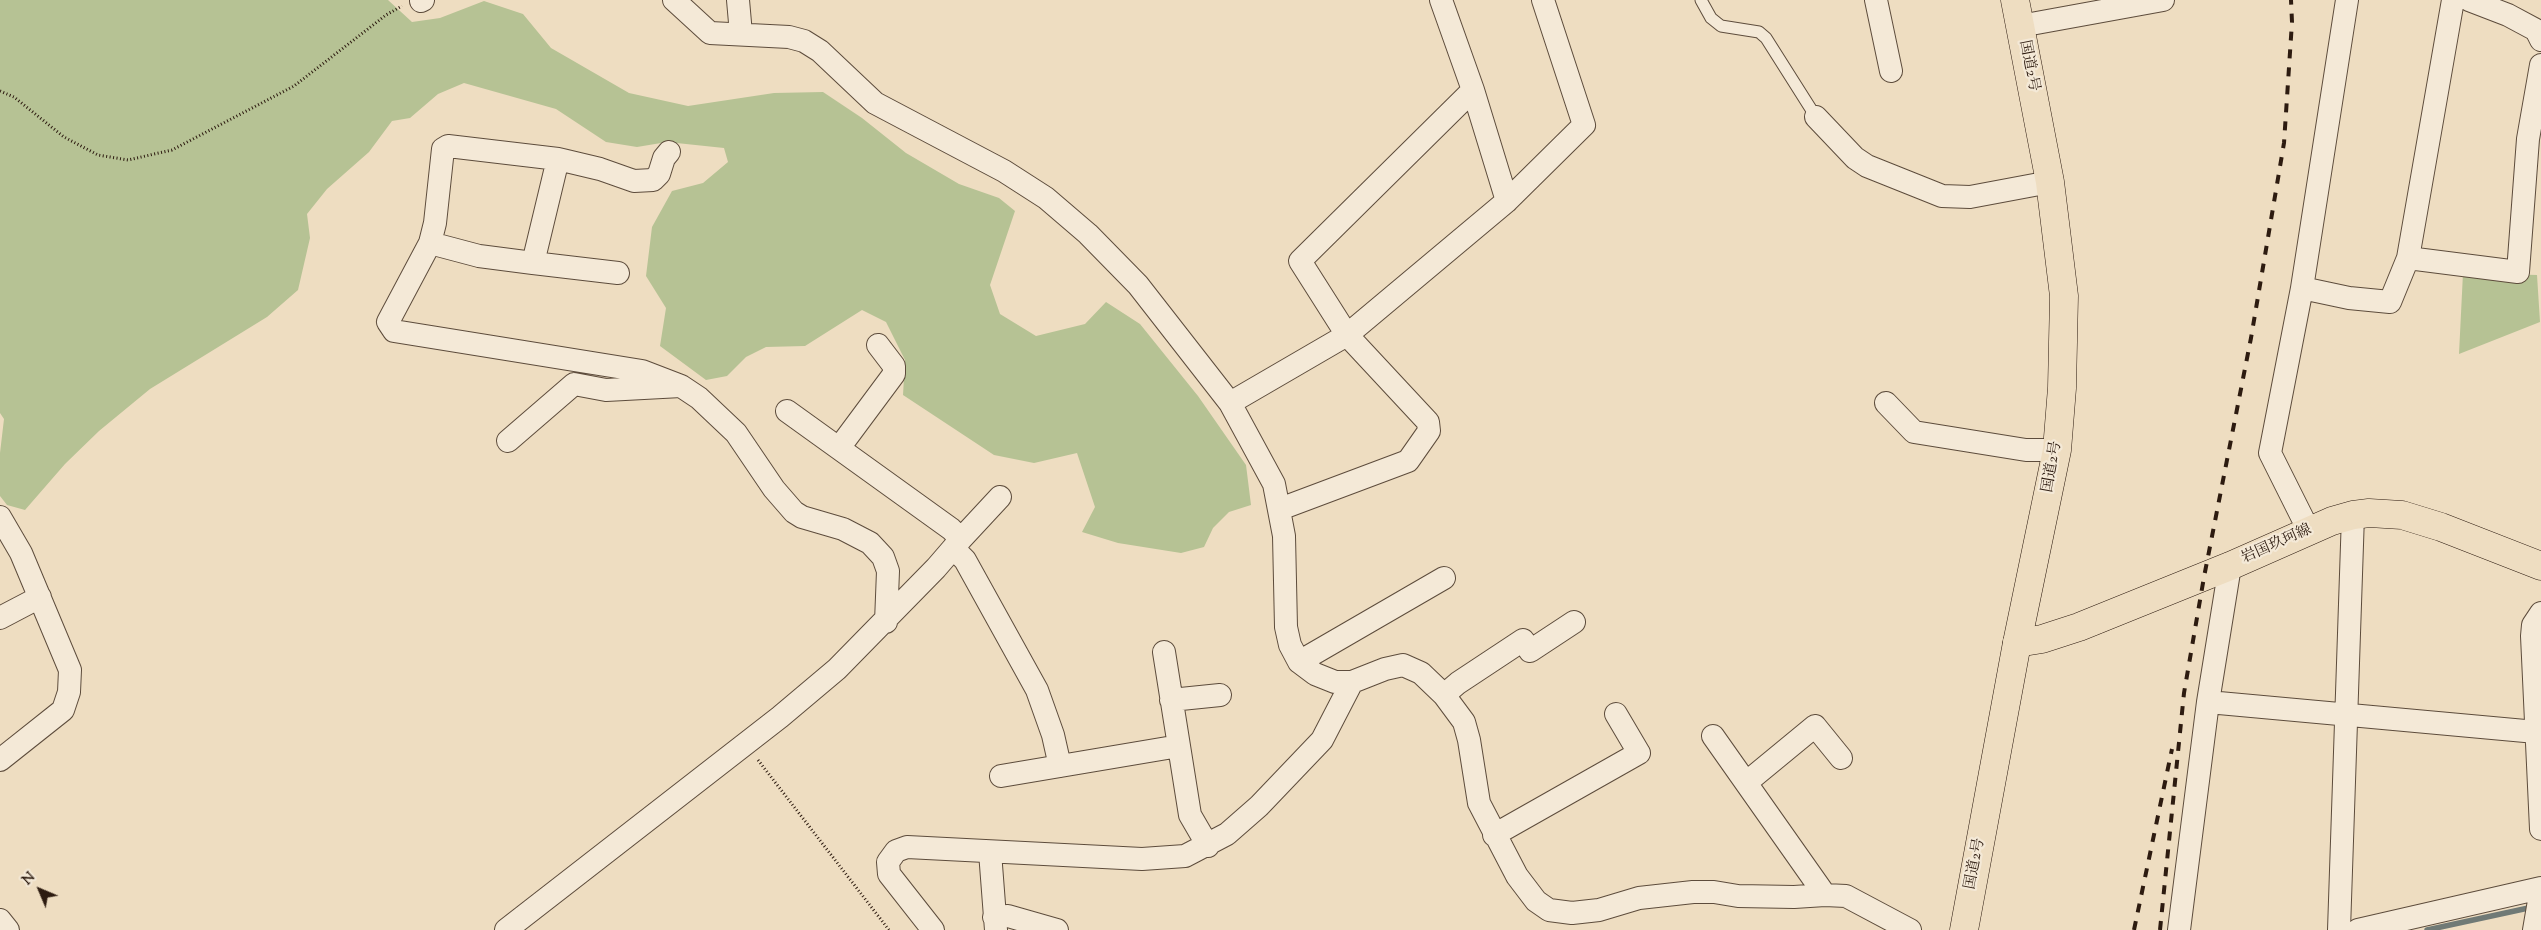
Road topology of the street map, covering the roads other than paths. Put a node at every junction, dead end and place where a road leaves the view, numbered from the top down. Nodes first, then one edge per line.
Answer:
1 (674, 0) edge
2 (738, 0) edge
3 (1441, 0) edge
4 (1543, 0) edge
5 (1701, 0) edge
6 (1876, 0) edge
7 (2163, 0) edge
8 (2347, 0) edge
9 (2453, 0) edge
10 (2469, 0) edge
11 (2018, 13) edge
12 (741, 34) junction
13 (2541, 40) edge
14 (2541, 65) edge
15 (1891, 71) dead end
16 (1473, 90) junction
17 (1816, 117) joint
18 (669, 152) dead end
19 (558, 159) junction
20 (2050, 182) junction
21 (1507, 200) junction
22 (430, 243) junction
23 (2408, 258) junction
24 (533, 263) junction
25 (618, 273) dead end
26 (2302, 288) junction
27 (1347, 336) junction
28 (878, 345) dead end
29 (681, 386) junction
30 (1230, 403) junction
31 (1886, 403) dead end
32 (787, 411) dead end
33 (508, 441) dead end
34 (839, 448) junction
35 (2057, 450) junction
36 (1000, 497) dead end
37 (1280, 509) junction
38 (2353, 514) junction
39 (0, 517) edge
40 (2309, 531) junction
41 (957, 544) junction
42 (2230, 566) junction
43 (2541, 566) edge
44 (1444, 578) dead end
45 (40, 597) junction
46 (2541, 613) edge
47 (0, 618) edge
48 (886, 622) junction
49 (1574, 622) dead end
50 (2017, 643) junction
51 (1164, 652) dead end
52 (1300, 662) junction
53 (1352, 682) junction
54 (1220, 695) dead end
55 (1444, 695) junction
56 (1171, 700) junction
57 (2208, 702) junction
58 (1616, 714) dead end
59 (2348, 714) junction
60 (2536, 732) junction
61 (1713, 736) dead end
62 (1179, 746) junction
63 (1841, 758) dead end
64 (0, 760) edge
65 (1060, 766) junction
66 (1001, 776) dead end
67 (1747, 782) junction
68 (2541, 829) edge
69 (1494, 835) junction
70 (1208, 846) junction
71 (990, 852) junction
72 (1825, 895) junction
73 (2539, 903) edge
74 (0, 920) edge
75 (995, 924) edge
76 (8, 930) edge
77 (506, 930) edge
78 (933, 930) edge
79 (1057, 930) edge
80 (1910, 930) edge
81 (1964, 930) edge
82 (2180, 930) edge
83 (2339, 930) edge
84 (2358, 930) edge

1 - 12 street
2 - 12 street
3 - 16 street
4 - 21 street
5 - 17 lane
6 - 15 street
7 - 11 street
8 - 26 street
9 - 23 street
10 - 13 street
11 - 20 main road, 国道2号
12 - 30 street
14 - 23 street
16 - 21 street
16 - 27 street
17 - 20 street
18 - 19 street
19 - 22 street
19 - 24 street
20 - 35 main road, 国道2号
21 - 27 street
22 - 24 street
22 - 29 street
23 - 26 street
24 - 25 street
26 - 40 street
27 - 30 street
27 - 37 street
28 - 34 street
29 - 33 street
29 - 48 street
30 - 37 street
31 - 35 street
32 - 34 street
34 - 41 street
35 - 50 main road, 国道2号
36 - 41 street
37 - 52 street
38 - 40 main road, 岩国玖珂線
38 - 43 main road, 岩国玖珂線
38 - 59 street
39 - 45 street
40 - 42 main road, 岩国玖珂線
41 - 48 street
41 - 65 street
42 - 50 main road, 岩国玖珂線
42 - 57 street
44 - 52 street
45 - 47 street
45 - 64 street
46 - 60 street
48 - 77 street
49 - 55 street
50 - 81 main road, 国道2号
51 - 56 street
52 - 53 street
53 - 55 street
53 - 70 street
54 - 56 street
55 - 69 street
56 - 62 street
57 - 59 street
57 - 82 street
58 - 69 street
59 - 60 street
59 - 83 street
60 - 68 street
61 - 67 street
62 - 65 street
62 - 70 street
63 - 67 street
65 - 66 street
67 - 72 street
69 - 72 street
70 - 71 street
71 - 75 street
71 - 78 street
72 - 80 street
73 - 84 street
74 - 76 street
75 - 79 street

